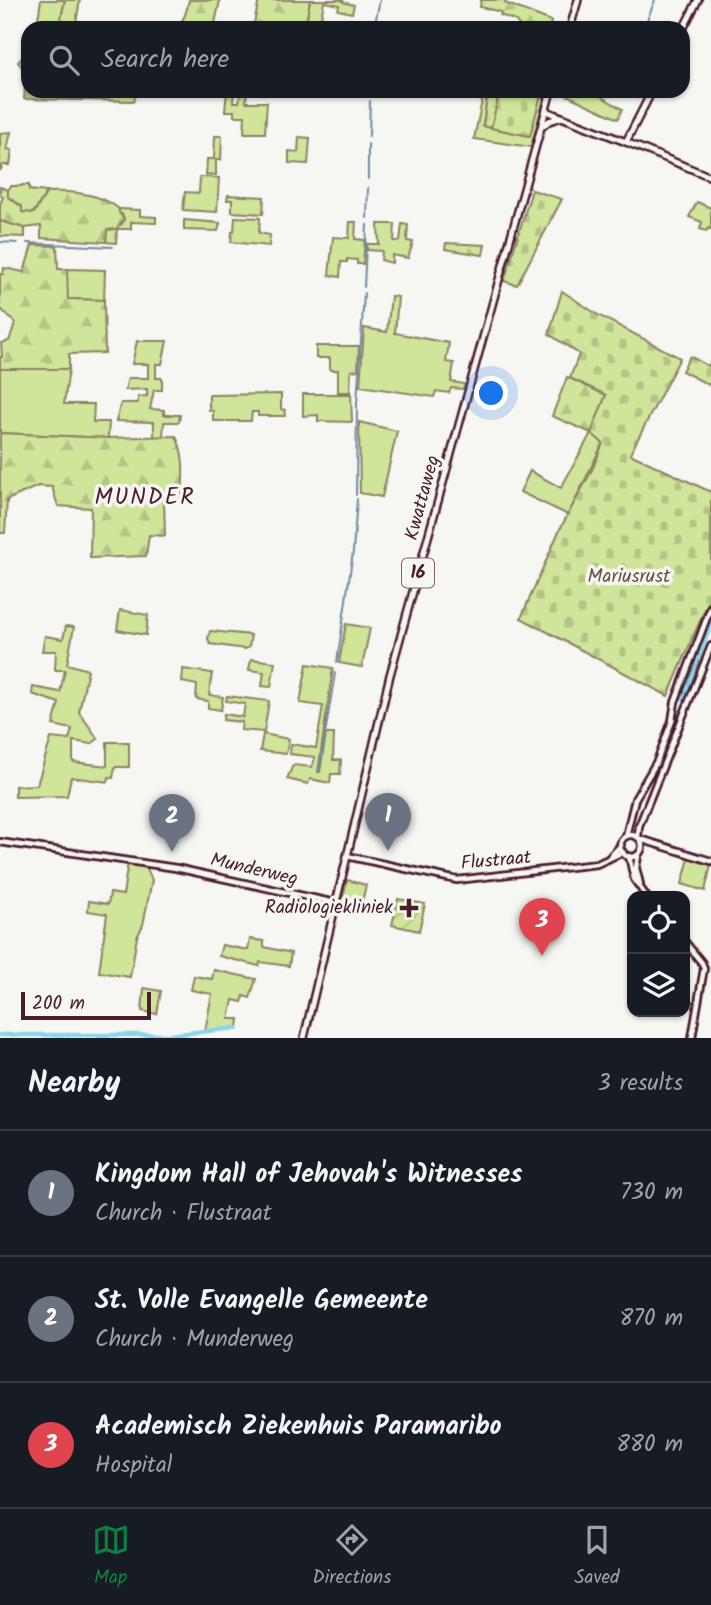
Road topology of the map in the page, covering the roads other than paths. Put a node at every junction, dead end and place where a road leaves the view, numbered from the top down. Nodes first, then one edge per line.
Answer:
1 (579, 0) edge
2 (698, 0) edge
3 (572, 21) edge
4 (687, 21) edge
5 (549, 98) edge
6 (648, 98) edge
7 (546, 111) junction
8 (562, 117) junction
9 (540, 132) junction
10 (626, 142) junction
11 (711, 177) edge
12 (711, 607) edge
13 (711, 646) edge
14 (626, 836) junction
15 (639, 838) junction
16 (0, 842) edge
17 (621, 845) junction
18 (659, 845) junction
19 (640, 851) junction
20 (623, 852) junction
21 (346, 856) junction
22 (629, 856) junction
23 (608, 859) junction
24 (711, 861) edge
25 (643, 891) edge
26 (644, 891) edge
27 (335, 903) junction
28 (690, 948) edge
29 (304, 1038) edge
30 (692, 1038) edge

1 - 3 main road
2 - 4 main road
5 - 7 main road, Kwattaweg / 16
6 - 10 main road
7 - 8 main road
7 - 9 main road, Kwattaweg / 16
8 - 9 main road
8 - 10 main road
9 - 21 main road, Kwattaweg / 16
10 - 11 main road
12 - 14 street
13 - 15 street
14 - 15 street
14 - 17 street
15 - 18 street
15 - 19 street
16 - 27 street, Munderweg
17 - 20 street
17 - 23 street
18 - 19 street
18 - 24 street
19 - 22 street
19 - 26 street
20 - 22 street
20 - 23 street, Flustraat
21 - 23 street, Flustraat
21 - 27 main road, Kwattaweg / 16
22 - 25 street
27 - 29 main road, Kwattaweg / 16
28 - 30 street

